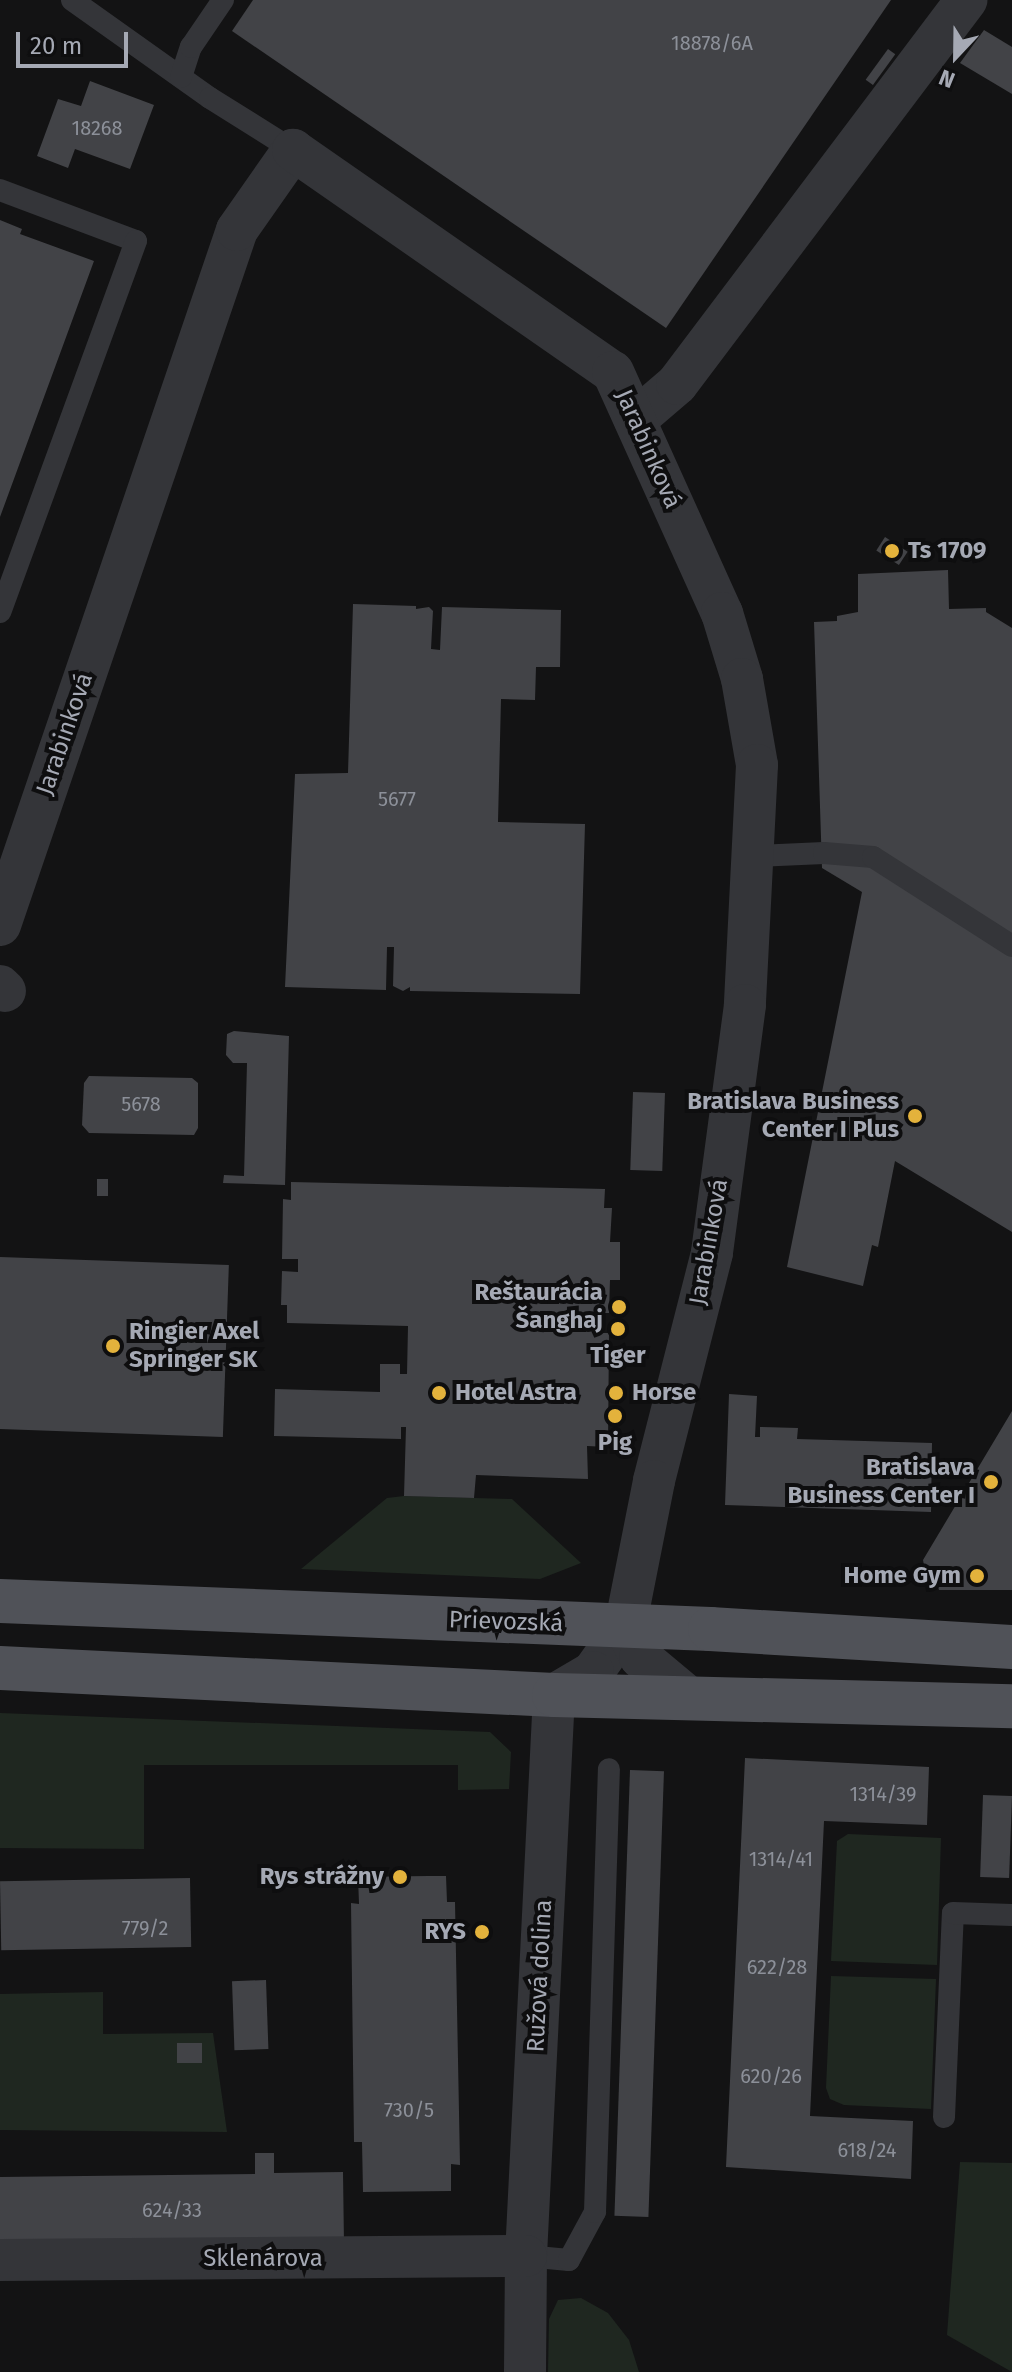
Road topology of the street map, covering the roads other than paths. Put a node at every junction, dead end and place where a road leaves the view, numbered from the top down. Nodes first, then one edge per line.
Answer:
1 (72, 0) edge
2 (223, 0) edge
3 (966, 0) edge
4 (181, 77) junction
5 (293, 150) junction
6 (0, 190) edge
7 (635, 420) junction
8 (0, 612) edge
9 (754, 856) junction
10 (0, 925) edge
11 (1012, 946) edge
12 (0, 1601) edge
13 (625, 1627) junction
14 (1012, 1647) edge
15 (0, 1668) edge
16 (554, 1695) junction
17 (688, 1697) junction
18 (1012, 1706) edge
19 (609, 1769) dead end
20 (1012, 1915) edge
21 (944, 2117) dead end
22 (526, 2256) junction
23 (0, 2260) edge
24 (525, 2372) edge

1 - 4 lane
2 - 4 lane
3 - 7 street
4 - 5 lane
5 - 7 street, Jarabinková
5 - 10 street, Jarabinková
6 - 8 lane
7 - 9 street, Jarabinková
9 - 11 lane
9 - 13 street, Jarabinková
12 - 13 main road, Prievozská
13 - 14 main road, Prievozská
13 - 16 street, Jarabinková
13 - 17 street
15 - 16 main road
16 - 17 main road
16 - 22 street, Ružová dolina
17 - 18 main road
19 - 22 lane
20 - 21 lane
22 - 23 street, Sklenárova
22 - 24 street, Ružová dolina

